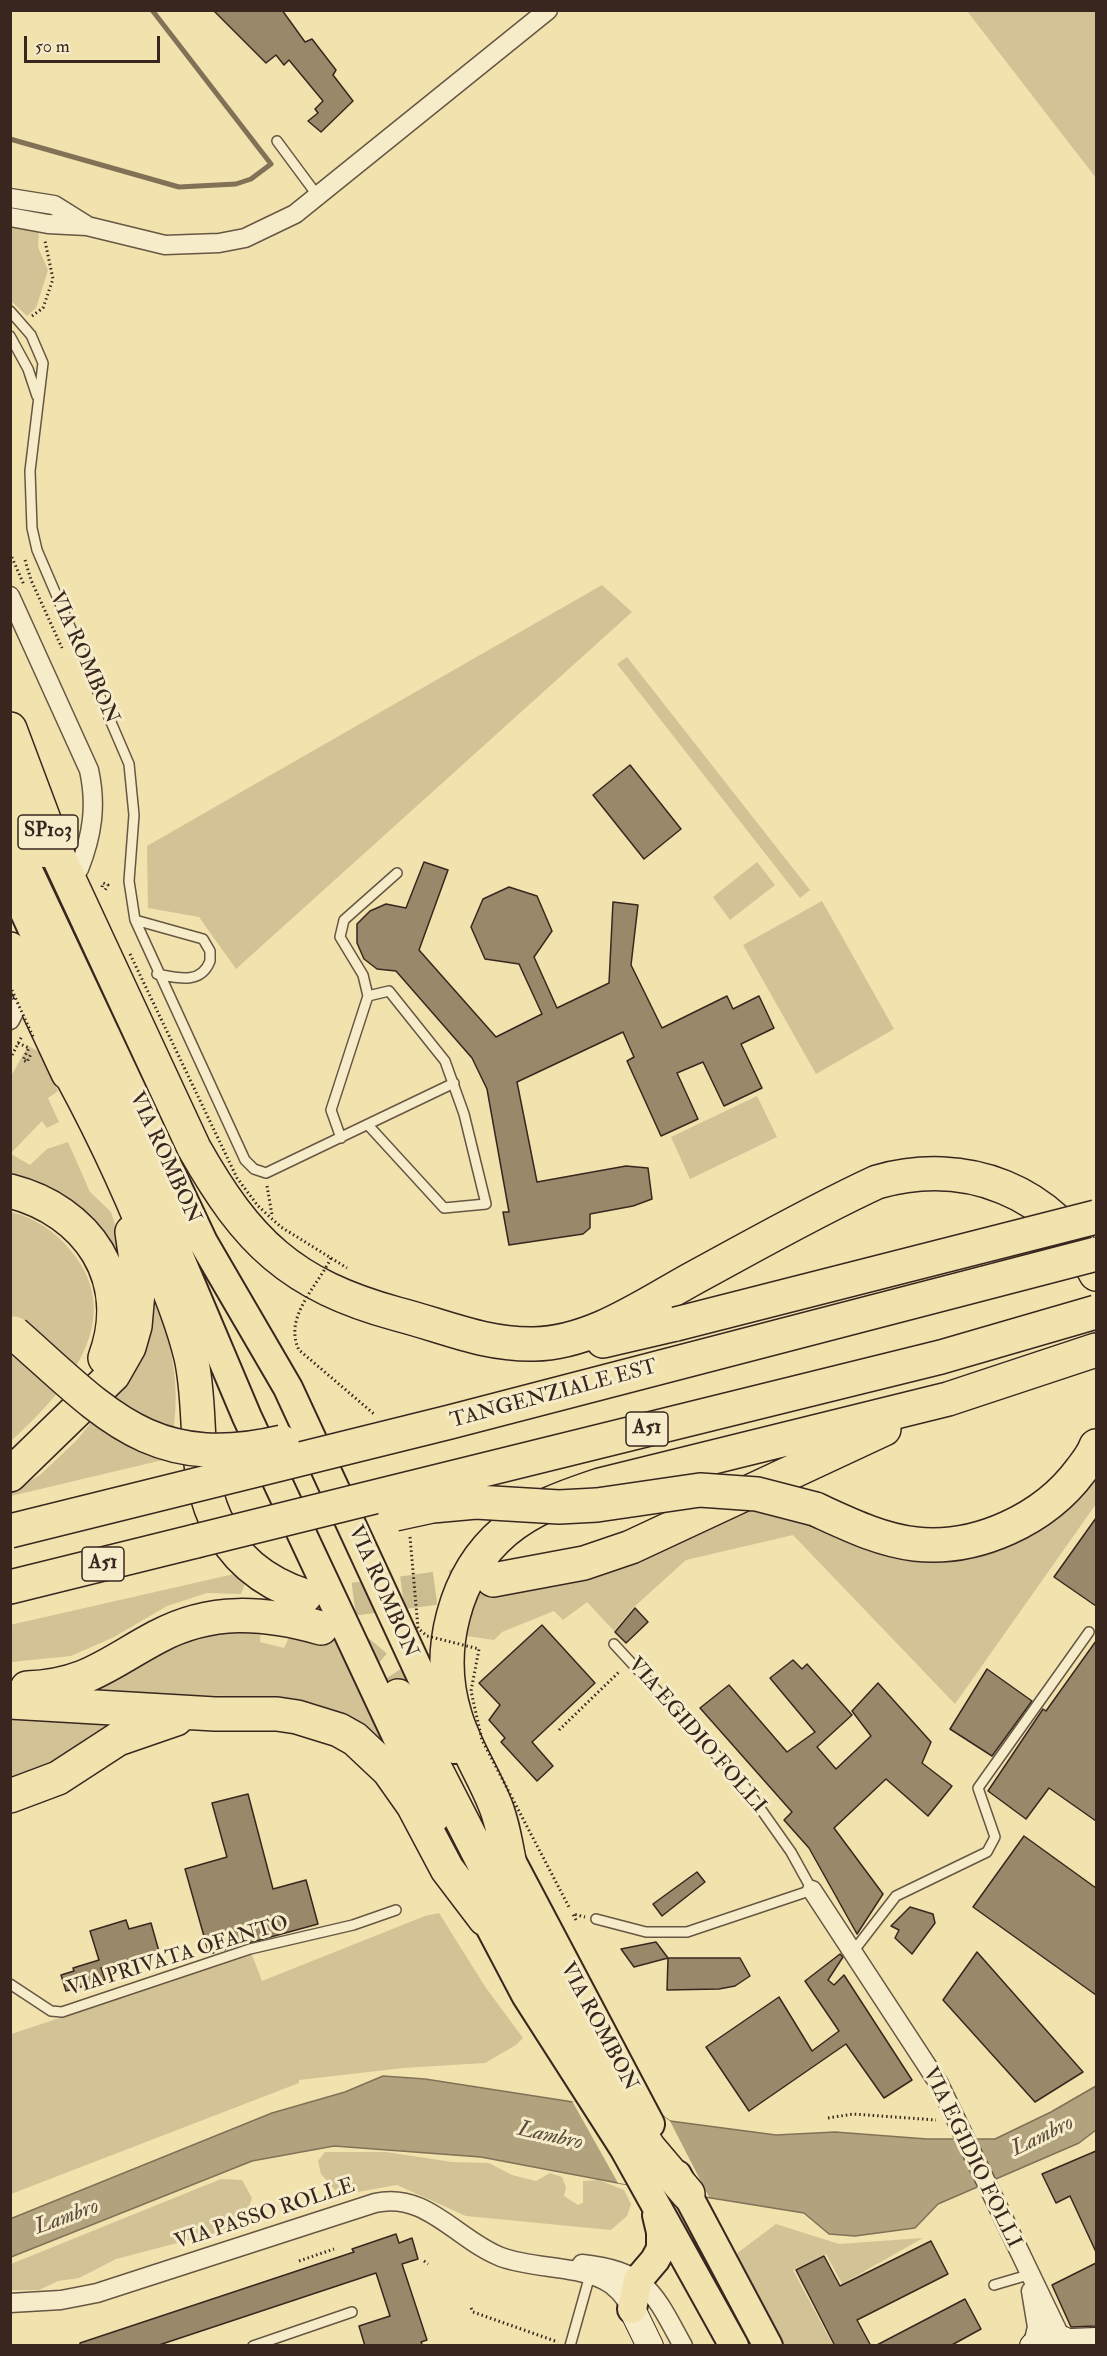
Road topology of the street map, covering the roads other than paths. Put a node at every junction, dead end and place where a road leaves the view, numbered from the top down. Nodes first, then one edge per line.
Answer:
1 (548, 10) edge
2 (277, 141) dead end
3 (317, 195) junction
4 (10, 198) edge
5 (10, 218) edge
6 (87, 226) junction
7 (10, 311) edge
8 (10, 336) edge
9 (37, 396) junction
10 (10, 596) edge
11 (10, 729) edge
12 (10, 792) edge
13 (10, 832) edge
14 (79, 869) dead end
15 (397, 873) dead end
16 (10, 880) edge
17 (135, 920) junction
18 (93, 932) junction
19 (13, 962) edge
20 (158, 974) junction
21 (368, 996) junction
22 (43, 1046) junction
23 (454, 1083) junction
24 (368, 1125) junction
25 (341, 1138) junction
26 (10, 1191) edge
27 (1096, 1217) edge
28 (1096, 1254) edge
29 (1096, 1274) edge
30 (360, 1303) junction
31 (1096, 1312) edge
32 (10, 1330) edge
33 (1096, 1350) edge
34 (948, 1399) junction
35 (84, 1405) junction
36 (450, 1422) junction
37 (1096, 1446) edge
38 (10, 1475) edge
39 (10, 1531) edge
40 (196, 1541) junction
41 (493, 1580) tunnel mouth
42 (10, 1587) edge
43 (305, 1596) tunnel mouth
44 (321, 1628) tunnel mouth
45 (1089, 1632) dead end
46 (614, 1644) dead end
47 (10, 1686) edge
48 (398, 1696) tunnel mouth
49 (10, 1702) edge
50 (215, 1714) junction
51 (10, 1796) edge
52 (509, 1860) junction
53 (812, 1890) junction
54 (396, 1910) dead end
55 (485, 1919) junction
56 (596, 1919) dead end
57 (852, 1953) junction
58 (10, 1984) edge
59 (622, 2109) junction
60 (688, 2194) joint
61 (650, 2196) junction
62 (581, 2270) junction
63 (1028, 2275) junction
64 (638, 2280) junction
65 (994, 2285) dead end
66 (10, 2303) edge
67 (632, 2309) junction
68 (352, 2312) dead end
69 (1096, 2341) edge
70 (1066, 2342) edge
71 (1033, 2345) edge
72 (253, 2346) edge
73 (569, 2346) edge
74 (650, 2346) edge
75 (683, 2346) edge
76 (734, 2346) edge
77 (768, 2346) edge

1 - 3 street
2 - 3 lane
3 - 6 street
4 - 6 street
5 - 6 street
7 - 9 lane, VIA ROMBON
8 - 9 lane
9 - 17 lane, VIA ROMBON
10 - 14 street, VIA ROMBON
11 - 18 highway, SP103
12 - 18 main road
13 - 52 main road, VIA ROMBON
15 - 21 lane
16 - 55 main road, VIA ROMBON
17 - 20 lane, VIA ROMBON
17 - 20 lane
18 - 30 highway
19 - 22 highway
20 - 25 lane, VIA ROMBON
21 - 23 lane
21 - 25 lane
22 - 35 highway
22 - 43 highway
23 - 24 lane
23 - 24 lane
24 - 25 lane
26 - 35 highway
27 - 30 highway, bridge
28 - 36 highway, TANGENZIALE EST, bridge
29 - 30 highway
31 - 40 highway, A51, bridge
32 - 36 highway, bridge
33 - 34 highway
34 - 41 highway
34 - 52 highway
35 - 38 highway
36 - 39 highway, TANGENZIALE EST, bridge
37 - 40 highway, bridge
40 - 42 highway, A51
44 - 47 highway
45 - 57 lane
46 - 53 lane, VIA EGIDIO FOLLI
48 - 59 highway
49 - 50 highway
50 - 51 highway
50 - 55 highway
52 - 59 main road, VIA ROMBON
53 - 56 lane
53 - 57 street, VIA EGIDIO FOLLI
54 - 58 lane, VIA PRIVATA OFANTO
55 - 59 main road, VIA ROMBON
57 - 63 street, VIA EGIDIO FOLLI
59 - 60 highway
59 - 61 main road, VIA ROMBON
60 - 77 main road
61 - 64 main road
61 - 76 main road, VIA ROMBON
62 - 64 street, VIA PASSO ROLLE
62 - 66 street, VIA PASSO ROLLE
62 - 67 street, VIA PASSO ROLLE
62 - 73 lane
63 - 65 lane
63 - 70 street, VIA EGIDIO FOLLI
63 - 71 street, VIA EGIDIO FOLLI
64 - 67 main road
64 - 75 street
67 - 74 street
68 - 72 lane
69 - 70 street
70 - 71 street, VIA EGIDIO FOLLI

